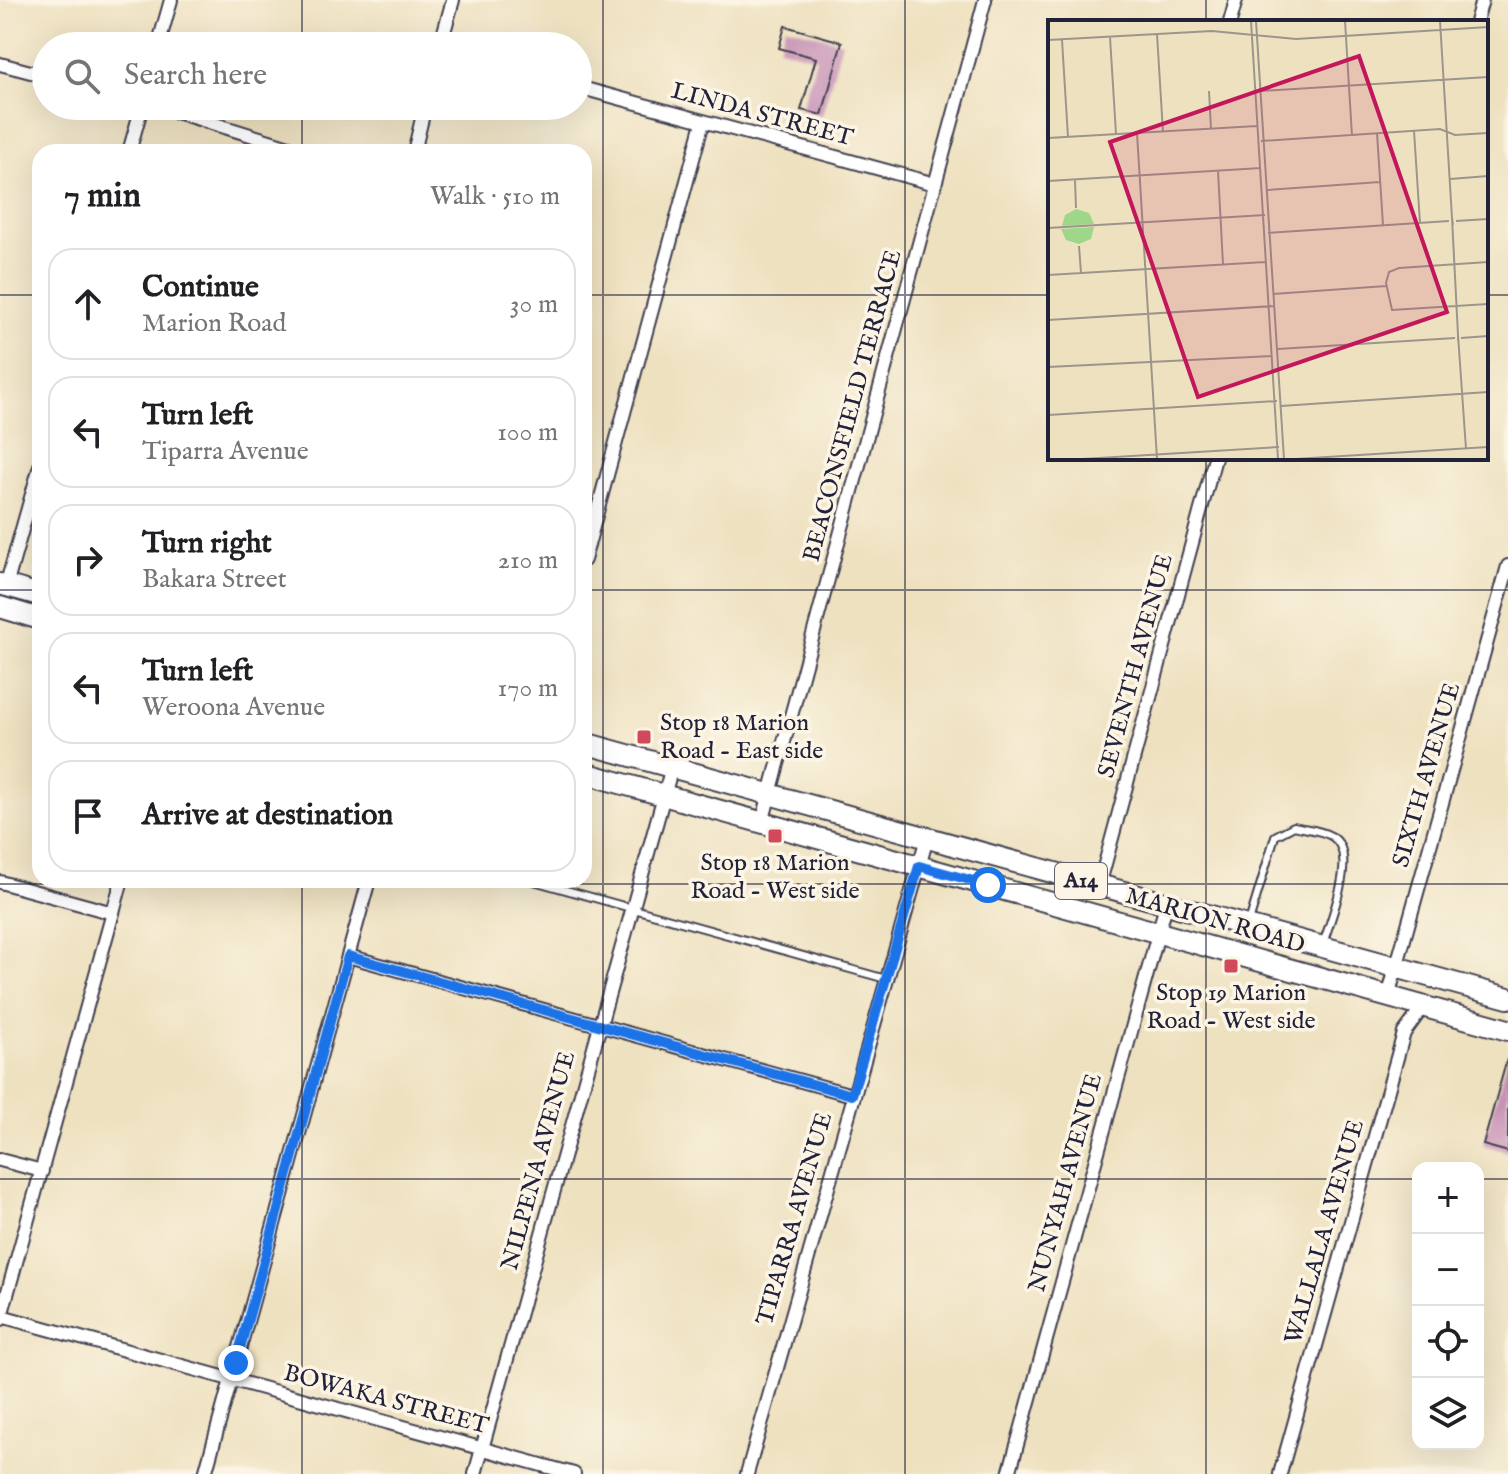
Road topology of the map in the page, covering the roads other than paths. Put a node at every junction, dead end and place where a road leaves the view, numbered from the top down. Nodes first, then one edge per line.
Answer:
1 (171, 0) edge
2 (453, 0) edge
3 (985, 0) edge
4 (1236, 0) edge
5 (1482, 0) edge
6 (1231, 20) edge
7 (1477, 20) edge
8 (162, 32) edge
9 (444, 32) edge
10 (0, 64) edge
11 (32, 72) edge
12 (592, 91) edge
13 (138, 120) edge
14 (202, 120) edge
15 (422, 120) edge
16 (703, 122) junction
17 (131, 144) edge
18 (279, 144) edge
19 (416, 144) edge
20 (935, 184) junction
21 (1214, 460) edge
22 (32, 492) edge
23 (592, 531) edge
24 (1508, 566) edge
25 (3, 585) edge
26 (32, 593) edge
27 (0, 607) edge
28 (32, 617) edge
29 (592, 745) edge
30 (672, 767) junction
31 (592, 775) edge
32 (771, 795) junction
33 (665, 796) junction
34 (762, 823) junction
35 (927, 838) junction
36 (919, 866) junction
37 (0, 882) edge
38 (1099, 886) junction
39 (120, 888) edge
40 (367, 888) edge
41 (559, 888) edge
42 (1166, 905) junction
43 (633, 908) junction
44 (113, 913) junction
45 (1247, 927) junction
46 (1158, 932) junction
47 (1322, 948) junction
48 (348, 956) junction
49 (1397, 968) junction
50 (886, 979) junction
51 (1388, 997) junction
52 (1508, 998) edge
53 (1423, 1007) junction
54 (599, 1024) junction
55 (1508, 1030) edge
56 (852, 1095) junction
57 (0, 1160) edge
58 (42, 1171) junction
59 (1, 1318) edge
60 (231, 1380) junction
61 (482, 1449) junction
62 (205, 1474) edge
63 (475, 1474) edge
64 (574, 1474) edge
65 (747, 1474) edge
66 (1009, 1474) edge
67 (1280, 1474) edge

1 - 8 street
2 - 9 street
3 - 20 street, BEACONSFIELD TERRACE
4 - 6 street
5 - 7 street
10 - 11 street
12 - 16 street, LINDA STREET
13 - 17 street
14 - 18 street
15 - 19 street
16 - 20 street, LINDA STREET
16 - 23 street
20 - 32 street, BEACONSFIELD TERRACE
21 - 38 street, SEVENTH AVENUE
22 - 25 street
24 - 49 street, SIXTH AVENUE
25 - 26 main road
27 - 28 main road
29 - 30 main road, MARION ROAD / A14
30 - 32 main road, MARION ROAD / A14
30 - 33 street, NILPENA AVENUE
31 - 33 main road, MARION ROAD / A14
32 - 34 street, BEACONSFIELD TERRACE
32 - 35 main road, MARION ROAD / A14
33 - 34 main road, MARION ROAD / A14
33 - 43 street, NILPENA AVENUE
34 - 36 main road, MARION ROAD / A14
35 - 36 street, TIPARRA AVENUE
35 - 38 main road, MARION ROAD / A14
36 - 46 main road, MARION ROAD / A14
36 - 50 street, TIPARRA AVENUE
37 - 44 street
38 - 42 main road, MARION ROAD / A14
39 - 44 street
40 - 48 street
41 - 43 lane
42 - 45 main road, MARION ROAD / A14
42 - 46 street, NUNYAH AVENUE
43 - 50 lane
43 - 54 street, NILPENA AVENUE
44 - 58 street
45 - 47 main road, MARION ROAD / A14
45 - 47 lane
46 - 51 main road, MARION ROAD / A14
46 - 66 street, NUNYAH AVENUE
47 - 49 main road, MARION ROAD / A14
48 - 54 street
48 - 60 street
49 - 51 street, SIXTH AVENUE
49 - 52 main road, MARION ROAD / A14
50 - 56 street, TIPARRA AVENUE
51 - 53 main road, MARION ROAD / A14
53 - 55 main road, MARION ROAD / A14
53 - 67 street, WALLALA AVENUE
54 - 56 street
54 - 61 street, NILPENA AVENUE
56 - 65 street, TIPARRA AVENUE
57 - 58 street
58 - 59 street
59 - 60 street, BOWAKA STREET
60 - 61 street, BOWAKA STREET
60 - 62 street
61 - 63 street, NILPENA AVENUE
61 - 64 street, BOWAKA STREET

